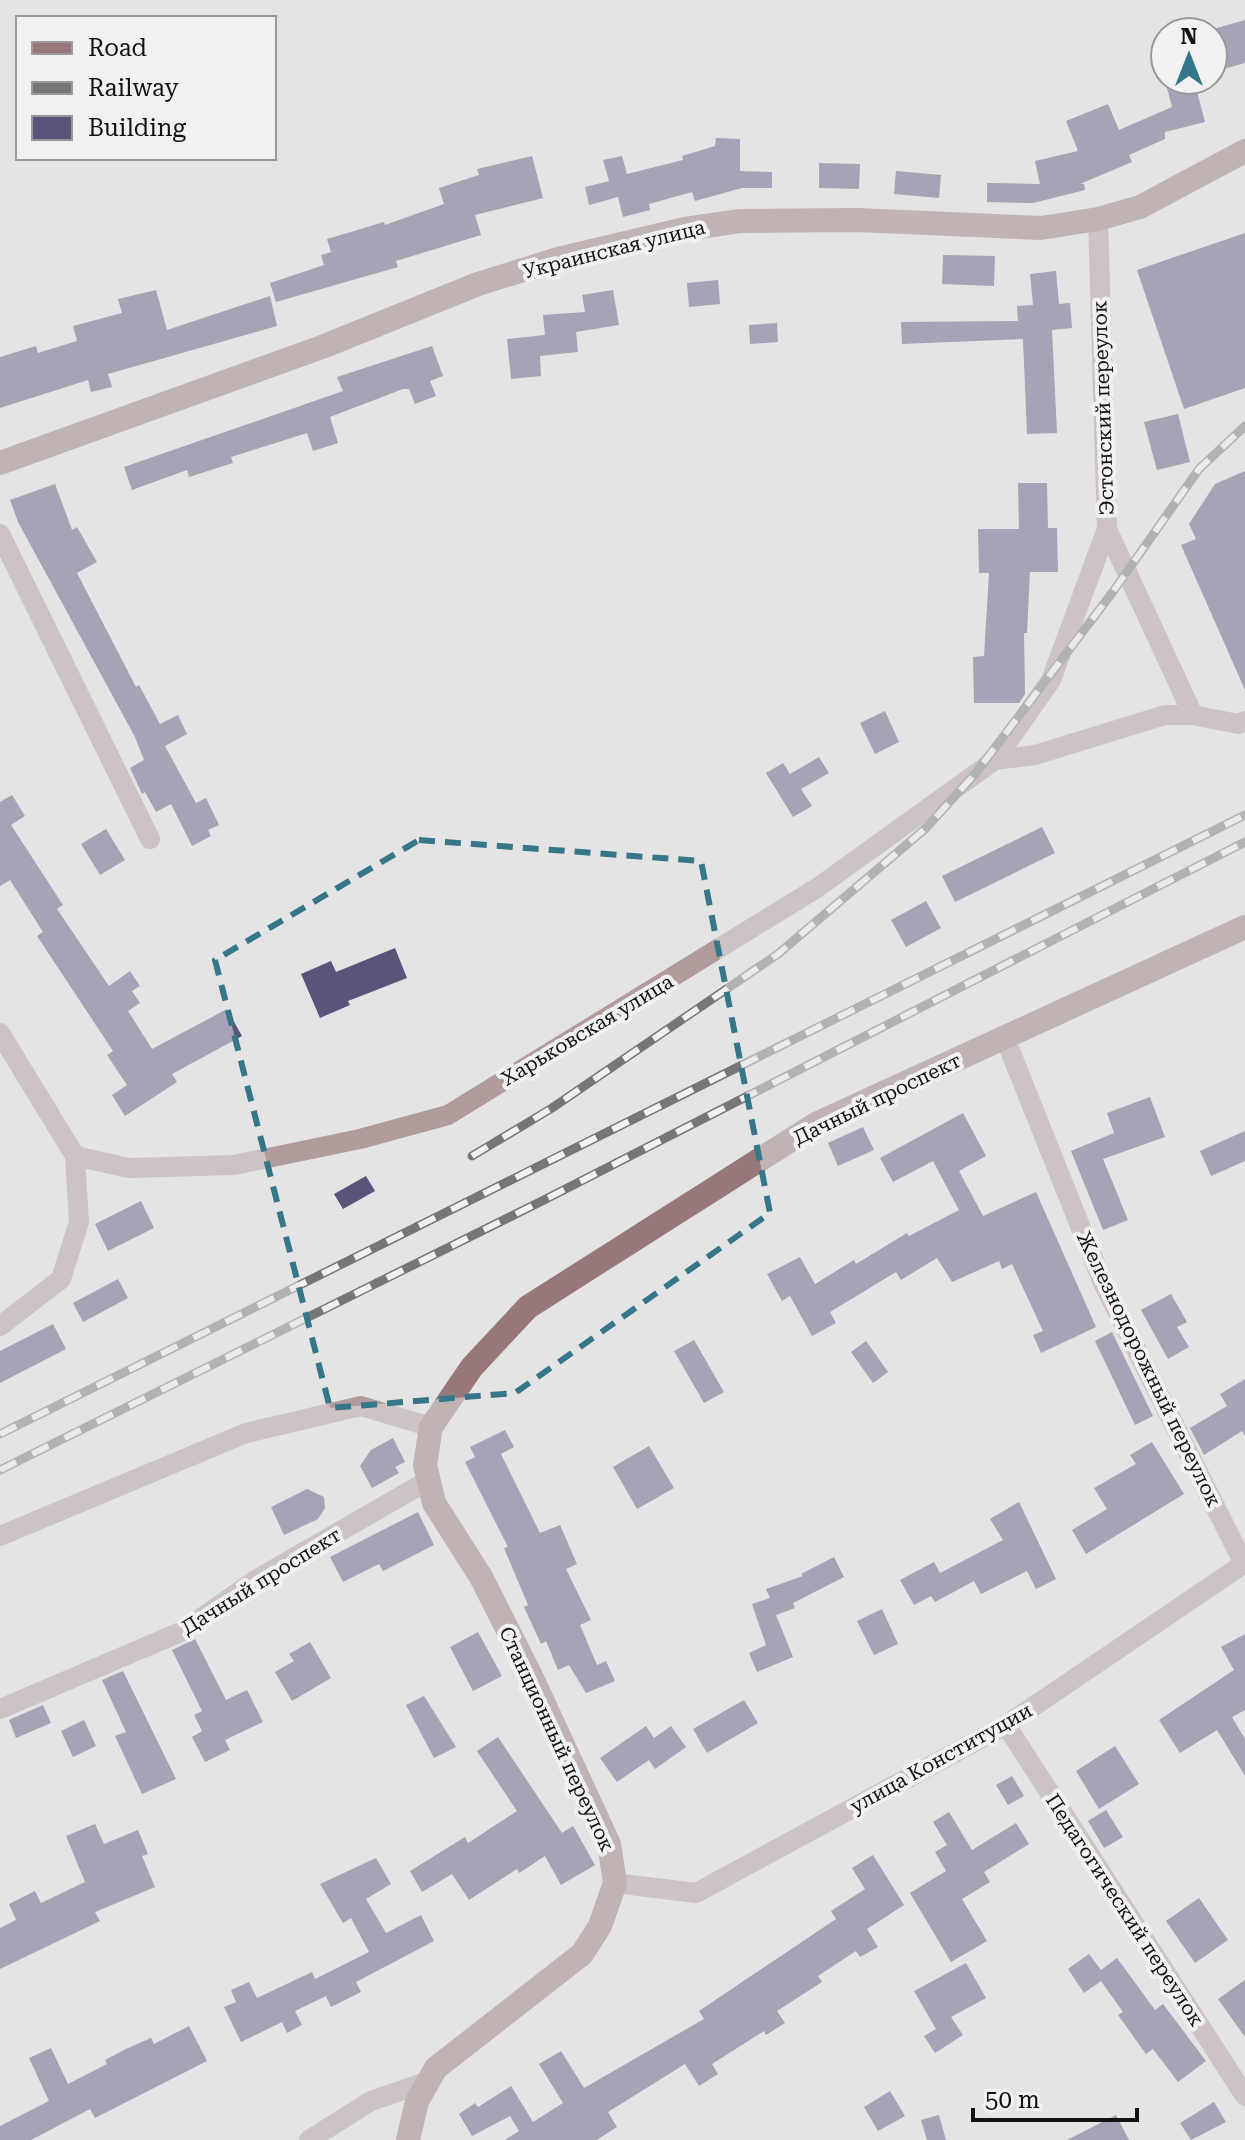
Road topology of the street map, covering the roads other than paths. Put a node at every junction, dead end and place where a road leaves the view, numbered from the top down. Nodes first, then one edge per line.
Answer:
1 (1245, 151) edge
2 (1098, 219) junction
3 (0, 463) edge
4 (1107, 529) junction
5 (0, 534) edge
6 (1193, 715) junction
7 (1245, 721) edge
8 (995, 760) junction
9 (150, 839) dead end
10 (1245, 927) edge
11 (0, 1033) edge
12 (1005, 1038) junction
13 (75, 1156) junction
14 (528, 1307) joint
15 (0, 1326) edge
16 (431, 1427) junction
17 (429, 1480) junction
18 (0, 1536) edge
19 (1244, 1564) edge
20 (0, 1709) edge
21 (1006, 1725) junction
22 (615, 1883) junction
23 (426, 2082) junction
24 (1245, 2096) edge
25 (321, 2138) edge
26 (408, 2140) edge

1 - 2 street, Украинская улица
2 - 3 street, Украинская улица
2 - 4 street, Эстонский переулок
4 - 6 street
4 - 8 street, Эстонский переулок
5 - 9 street
6 - 7 street, Харьковская улица
6 - 8 street, Харьковская улица
8 - 13 street, Харьковская улица
10 - 12 street, Дачный проспект
11 - 13 street
12 - 14 street, Дачный проспект
12 - 19 street, Железнодорожный переулок
13 - 15 street
14 - 16 street, Станционный переулок
16 - 17 street, Станционный переулок
16 - 18 street
17 - 20 street, Дачный проспект
17 - 22 street, Станционный переулок
19 - 21 street, улица Конституции
21 - 22 street, улица Конституции
21 - 24 street, Педагогический переулок
22 - 23 street, Станционный переулок
23 - 25 street
23 - 26 street, Станционный переулок

